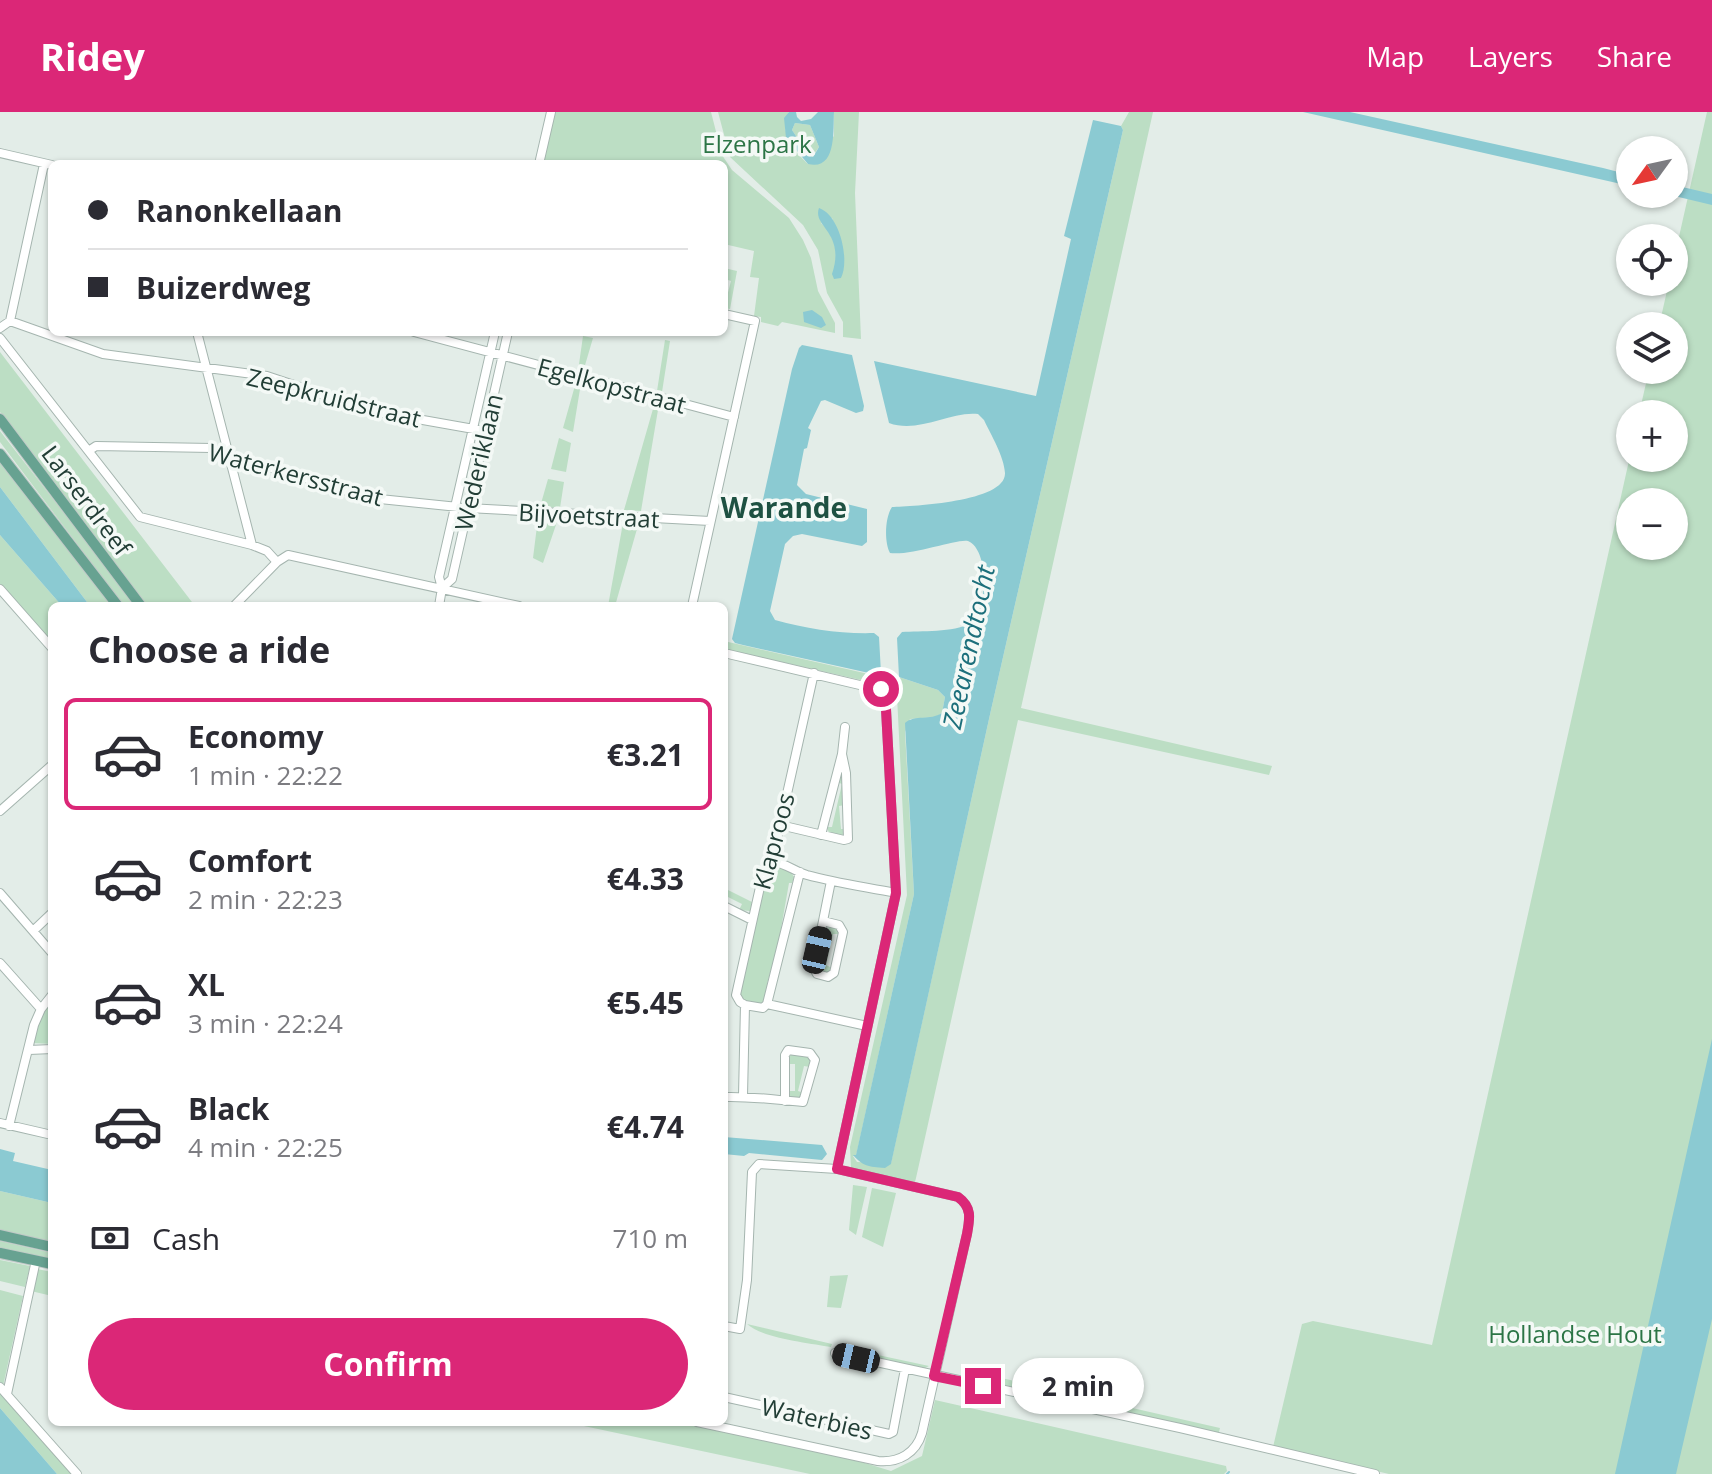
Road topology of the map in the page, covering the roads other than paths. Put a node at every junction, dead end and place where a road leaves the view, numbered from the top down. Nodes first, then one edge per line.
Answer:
1 (551, 112) edge
2 (0, 153) edge
3 (540, 160) edge
4 (48, 164) edge
5 (728, 315) edge
6 (10, 321) junction
7 (0, 328) edge
8 (48, 334) edge
9 (52, 336) edge
10 (198, 336) edge
11 (429, 336) edge
12 (494, 336) edge
13 (507, 336) edge
14 (0, 338) edge
15 (491, 352) junction
16 (502, 356) junction
17 (206, 368) junction
18 (734, 417) junction
19 (0, 419) edge
20 (473, 429) junction
21 (485, 431) junction
22 (90, 450) junction
23 (0, 454) edge
24 (229, 455) junction
25 (455, 506) junction
26 (468, 508) junction
27 (710, 521) junction
28 (252, 545) junction
29 (277, 562) junction
30 (442, 588) junction
31 (0, 589) edge
32 (115, 602) edge
33 (138, 602) edge
34 (237, 602) edge
35 (440, 602) edge
36 (502, 602) edge
37 (693, 602) edge
38 (48, 643) edge
39 (728, 654) edge
40 (814, 673) junction
41 (845, 727) dead end
42 (842, 754) junction
43 (48, 769) edge
44 (0, 811) edge
45 (780, 825) junction
46 (821, 835) junction
47 (772, 861) junction
48 (800, 872) junction
49 (831, 881) junction
50 (0, 893) edge
51 (896, 893) junction
52 (728, 908) edge
53 (48, 917) edge
54 (752, 920) junction
55 (823, 921) junction
56 (33, 931) junction
57 (48, 948) edge
58 (0, 963) edge
59 (48, 1000) edge
60 (767, 1004) junction
61 (745, 1005) junction
62 (41, 1009) junction
63 (867, 1026) junction
64 (48, 1049) edge
65 (29, 1050) junction
66 (743, 1096) junction
67 (728, 1097) edge
68 (785, 1101) junction
69 (5, 1124) edge
70 (48, 1134) edge
71 (837, 1169) junction
72 (0, 1235) edge
73 (48, 1246) edge
74 (0, 1253) edge
75 (36, 1260) junction
76 (48, 1263) edge
77 (728, 1327) edge
78 (835, 1353) dead end
79 (905, 1369) junction
80 (934, 1376) junction
81 (4, 1390) edge
82 (728, 1398) edge
83 (716, 1426) edge
84 (77, 1474) edge
85 (1375, 1474) edge

1 - 3 street
2 - 4 street
4 - 6 street
5 - 18 street
6 - 7 street
6 - 8 street, Zeepkruidstraat
9 - 17 street, Zeepkruidstraat
10 - 17 street
11 - 15 street, Egelkopstraat
12 - 15 street, Wederiklaan
13 - 16 street, Wederiklaan
14 - 22 street
15 - 16 street, Egelkopstraat
15 - 20 street, Wederiklaan
16 - 18 street, Egelkopstraat
16 - 21 street, Wederiklaan
17 - 20 street, Zeepkruidstraat
17 - 24 street
18 - 27 street
19 - 33 main road, Larserdreef
20 - 21 street, Zeepkruidstraat
20 - 25 street, Wederiklaan
21 - 26 street, Wederiklaan
22 - 24 street, Waterkersstraat
22 - 28 street
23 - 32 main road, Larserdreef
24 - 25 street, Waterkersstraat
24 - 28 street
25 - 26 street, Waterkersstraat
25 - 30 street, Wederiklaan
26 - 27 street, Bijvoetstraat
26 - 30 street, Wederiklaan
27 - 37 street
28 - 29 street
29 - 30 street
29 - 34 street
30 - 35 street, Wederiklaan
30 - 36 street
31 - 38 street
39 - 40 street
40 - 45 street, Klaproos
40 - 51 street
41 - 42 street
42 - 46 street
42 - 46 street
43 - 44 street
45 - 46 street
45 - 47 street, Klaproos
47 - 48 street
47 - 54 street, Klaproos
48 - 49 street
48 - 60 street, Klaproos
49 - 51 street
49 - 55 street
50 - 56 street
51 - 63 street
52 - 54 street
53 - 56 street
54 - 61 street, Klaproos
55 - 55 street
56 - 57 street
58 - 62 street
59 - 62 street
60 - 61 street
60 - 63 street
61 - 66 street, Klaproos
62 - 65 street
63 - 71 street
64 - 65 street
65 - 69 street
66 - 67 street
66 - 68 street
68 - 68 street
69 - 70 street
71 - 77 street
71 - 80 street
72 - 73 main road
74 - 75 main road
75 - 76 main road
75 - 81 street
78 - 79 street
79 - 80 street
79 - 82 street, Waterbies
80 - 83 street
80 - 85 street
81 - 84 street

